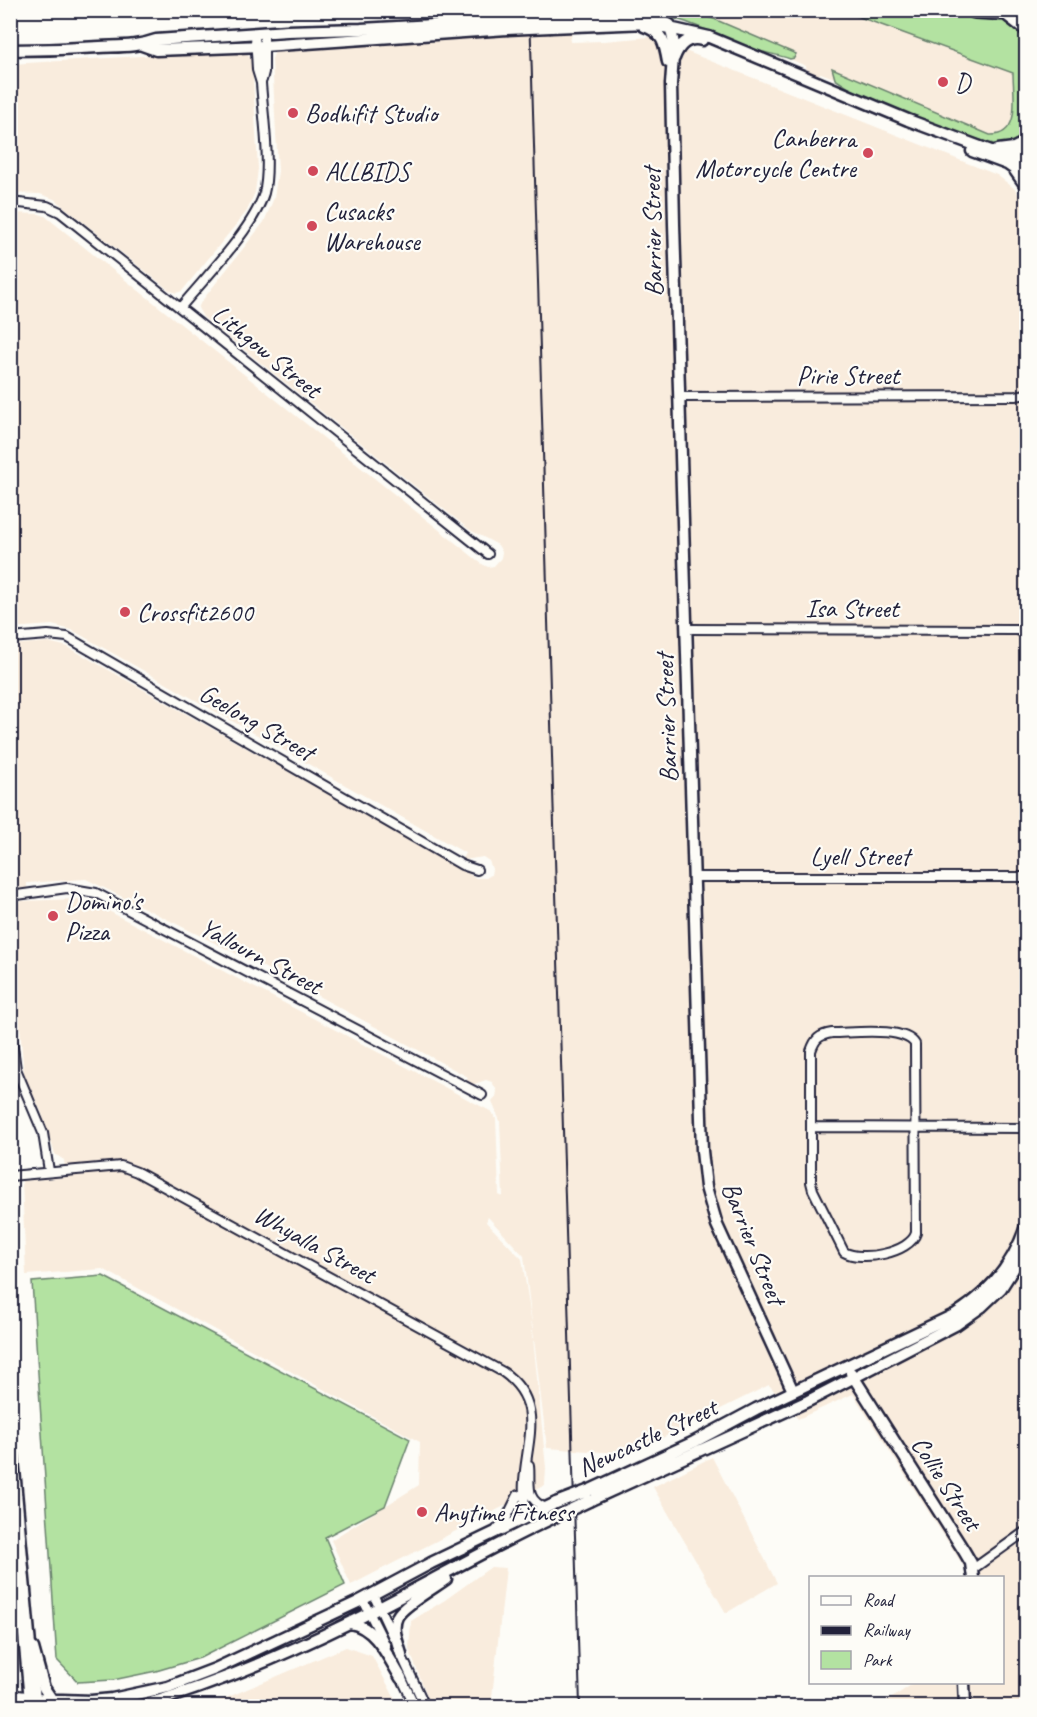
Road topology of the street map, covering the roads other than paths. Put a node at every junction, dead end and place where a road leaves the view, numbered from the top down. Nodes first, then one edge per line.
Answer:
1 (975, 10) edge
2 (1008, 13) junction
3 (1026, 13) edge
4 (656, 17) junction
5 (551, 22) junction
6 (623, 23) junction
7 (670, 27) junction
8 (1026, 27) edge
9 (259, 33) junction
10 (370, 34) junction
11 (709, 37) junction
12 (723, 42) junction
13 (142, 45) junction
14 (260, 46) junction
15 (66, 49) junction
16 (10, 50) edge
17 (10, 57) edge
18 (673, 61) junction
19 (671, 84) junction
20 (908, 120) junction
21 (1026, 142) edge
22 (988, 150) junction
23 (1026, 158) edge
24 (1007, 164) junction
25 (1026, 167) edge
26 (1026, 186) edge
27 (10, 202) edge
28 (180, 308) junction
29 (1026, 394) edge
30 (1016, 396) junction
31 (679, 397) junction
32 (1026, 400) edge
33 (488, 554) dead end
34 (1026, 626) edge
35 (686, 628) junction
36 (1017, 630) junction
37 (1026, 633) edge
38 (10, 638) edge
39 (477, 870) dead end
40 (693, 877) junction
41 (1026, 877) edge
42 (10, 896) edge
43 (10, 1024) edge
44 (482, 1095) dead end
45 (811, 1127) junction
46 (916, 1128) junction
47 (1026, 1128) edge
48 (49, 1171) junction
49 (10, 1176) edge
50 (1026, 1226) edge
51 (1026, 1249) edge
52 (846, 1365) junction
53 (853, 1377) junction
54 (834, 1386) junction
55 (793, 1391) junction
56 (739, 1433) junction
57 (10, 1453) edge
58 (527, 1454) junction
59 (524, 1478) junction
60 (518, 1495) junction
61 (590, 1495) junction
62 (551, 1506) junction
63 (528, 1523) junction
64 (1026, 1531) edge
65 (493, 1532) junction
66 (482, 1552) junction
67 (973, 1573) edge
68 (374, 1594) junction
69 (363, 1600) junction
70 (380, 1607) junction
71 (369, 1613) junction
72 (350, 1623) junction
73 (27, 1627) junction
74 (401, 1654) junction
75 (401, 1678) junction
76 (964, 1684) edge
77 (10, 1696) edge
78 (52, 1700) junction
79 (33, 1703) edge
80 (141, 1707) edge
81 (415, 1707) edge
82 (424, 1707) edge
83 (964, 1707) edge

1 - 2 highway
2 - 3 highway
2 - 8 highway
4 - 5 main road
4 - 7 main road
4 - 11 main road
5 - 6 main road
5 - 10 main road, bridge
6 - 7 main road
6 - 19 main road
7 - 11 main road
7 - 18 main road, Barrier Street
9 - 10 main road
9 - 13 main road
9 - 14 street
10 - 14 main road
11 - 12 main road
12 - 18 main road
12 - 20 main road
13 - 14 main road
13 - 15 main road
14 - 28 street
15 - 16 main road
15 - 17 main road
18 - 19 main road, Barrier Street
19 - 31 main road, Barrier Street
20 - 22 main road
20 - 24 main road
21 - 22 main road
22 - 23 main road
24 - 25 main road
24 - 26 main road
27 - 28 street, Lithgow Street
28 - 33 street, Lithgow Street
29 - 30 street, Pirie Street
30 - 31 street, Pirie Street
30 - 32 street, Pirie Street
31 - 35 main road, Barrier Street
34 - 36 street, Isa Street
35 - 36 street, Isa Street
35 - 40 main road, Barrier Street
36 - 37 street, Isa Street
38 - 39 street, Geelong Street
40 - 41 street, Lyell Street
40 - 55 main road, Barrier Street
42 - 44 street, Yallourn Street
43 - 48 street
45 - 46 street
45 - 46 street
45 - 46 street
46 - 47 street
48 - 49 street, Whyalla Street
48 - 58 street, Whyalla Street
50 - 52 main road, Newcastle Street
51 - 53 main road, Newcastle Street
52 - 53 main road, Collie Street
52 - 55 main road, Newcastle Street
53 - 54 main road, Newcastle Street
53 - 67 main road, Collie Street
54 - 55 main road
54 - 56 main road, Newcastle Street
55 - 56 main road
55 - 61 main road, Newcastle Street
56 - 61 main road, Newcastle Street
57 - 73 highway
58 - 59 street, Whyalla Street
58 - 62 street, Whyalla Street
59 - 60 street, Whyalla Street
59 - 63 street, Whyalla Street
60 - 63 street, Whyalla Street
60 - 65 street, Whyalla Street
61 - 62 main road, Newcastle Street, bridge
61 - 63 main road, Newcastle Street, bridge
62 - 63 main road, Newcastle Street
63 - 65 main road, Newcastle Street
63 - 66 main road, Newcastle Street
64 - 67 street, Collie Street
65 - 68 main road, Newcastle Street
66 - 70 main road, Newcastle Street
66 - 74 main road
68 - 69 main road, Newcastle Street
68 - 70 street
69 - 71 street
69 - 78 main road, Newcastle Street
70 - 71 main road, Newcastle Street
70 - 74 street
71 - 72 main road, Newcastle Street
71 - 75 street
72 - 75 main road
72 - 80 main road, Newcastle Street
73 - 78 main road
73 - 79 highway
74 - 82 street
75 - 81 street
76 - 83 main road
77 - 79 main road, Newcastle Street
78 - 79 main road, Newcastle Street

